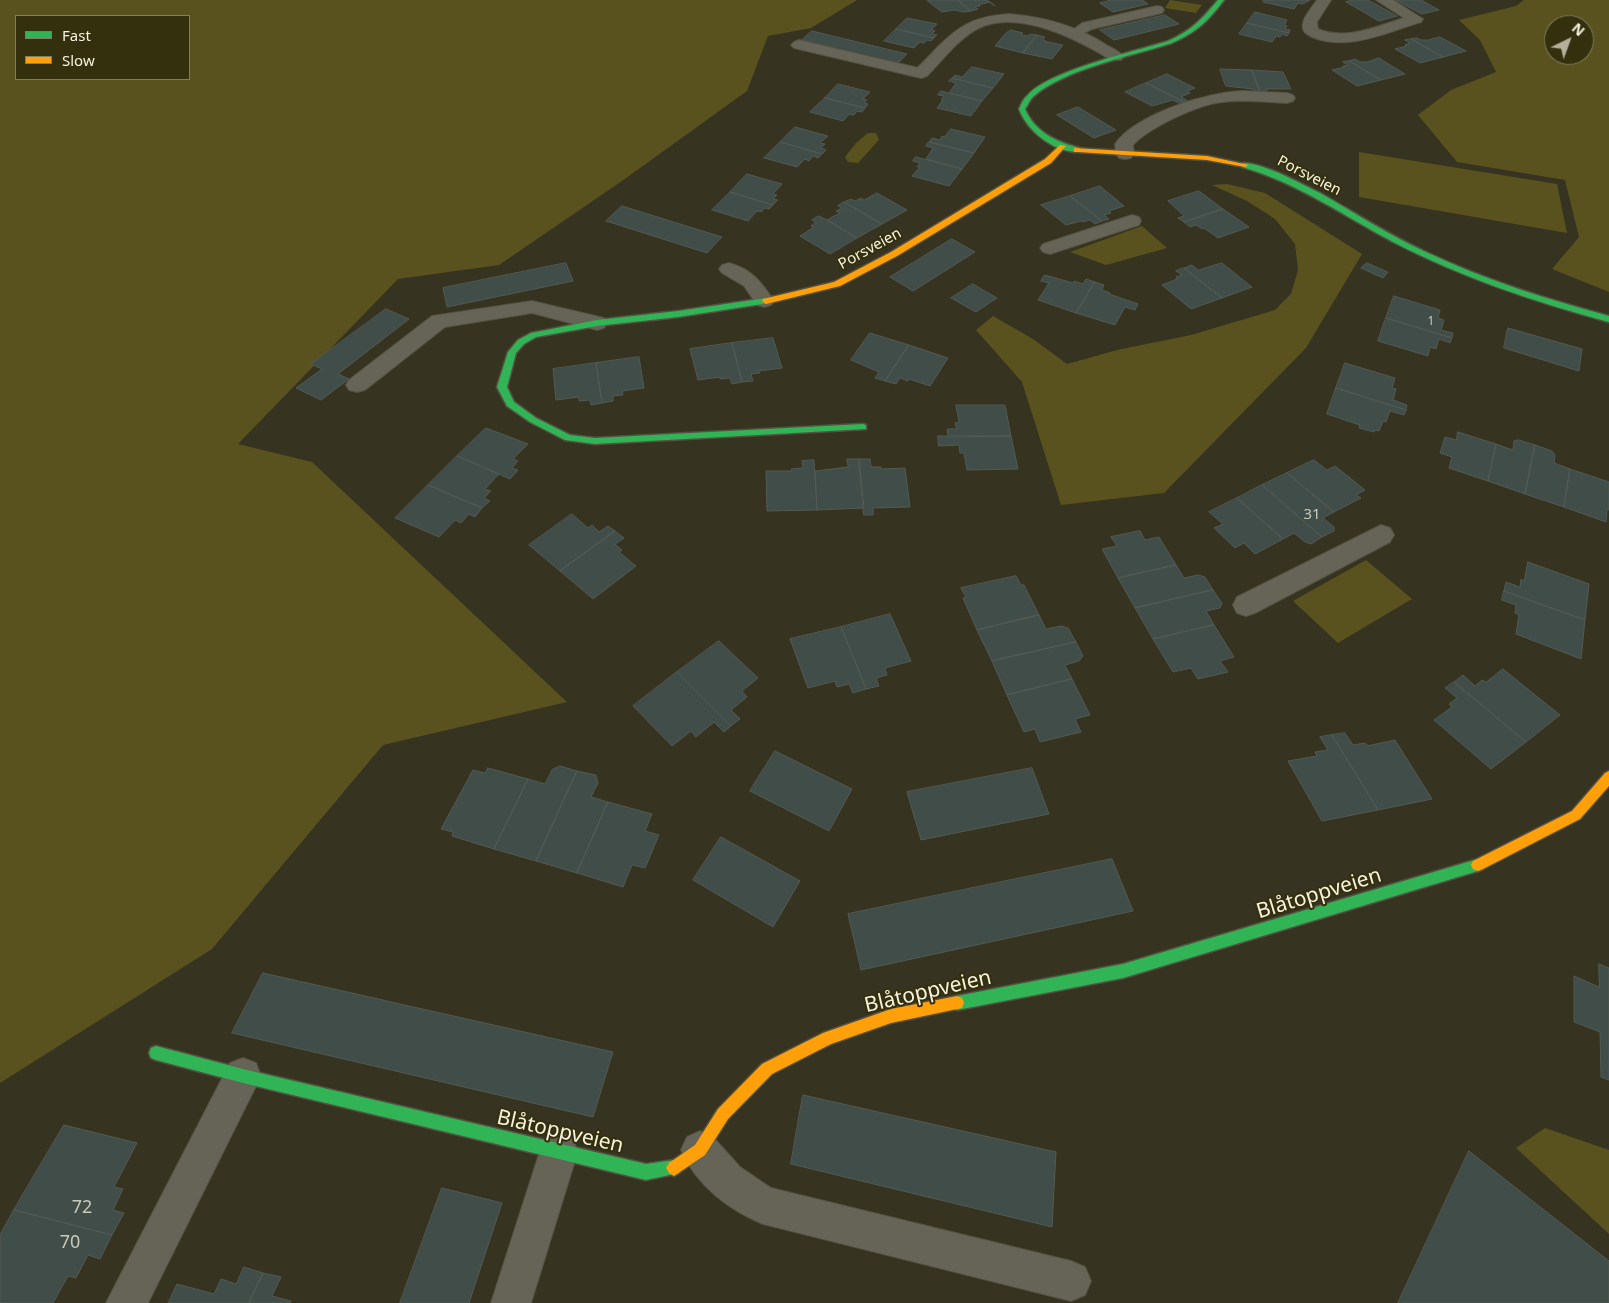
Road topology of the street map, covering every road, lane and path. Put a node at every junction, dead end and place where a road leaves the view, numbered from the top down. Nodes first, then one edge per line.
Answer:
1 (1221, 0) edge
2 (1324, 0) edge
3 (1383, 0) edge
4 (1157, 10) dead end
5 (1076, 33) junction
6 (799, 45) dead end
7 (1116, 57) junction
8 (1287, 98) dead end
9 (1062, 146) junction
10 (1125, 154) junction
11 (1132, 221) dead end
12 (1050, 248) dead end
13 (729, 269) dead end
14 (764, 301) junction
15 (1609, 319) edge
16 (597, 323) junction
17 (356, 385) dead end
18 (863, 427) dead end
19 (1380, 535) dead end
20 (1246, 605) dead end
21 (1609, 778) edge
22 (156, 1053) dead end
23 (243, 1076) junction
24 (700, 1150) junction
25 (559, 1151) junction
26 (1071, 1281) dead end
27 (126, 1303) edge
28 (511, 1303) edge

1 - 7 street
2 - 3 street
4 - 5 street
5 - 6 street
5 - 7 street
7 - 9 street
8 - 10 street
9 - 10 street, Porsveien
9 - 14 street, Porsveien
10 - 15 street, Porsveien
11 - 12 street
13 - 14 street
14 - 16 street, Porsveien
16 - 17 street
16 - 18 street, Porsveien
19 - 20 street
21 - 24 street, Blåtoppveien
22 - 23 street, Blåtoppveien
23 - 25 street, Blåtoppveien
23 - 27 street
24 - 25 street, Blåtoppveien
24 - 26 street
25 - 28 street

